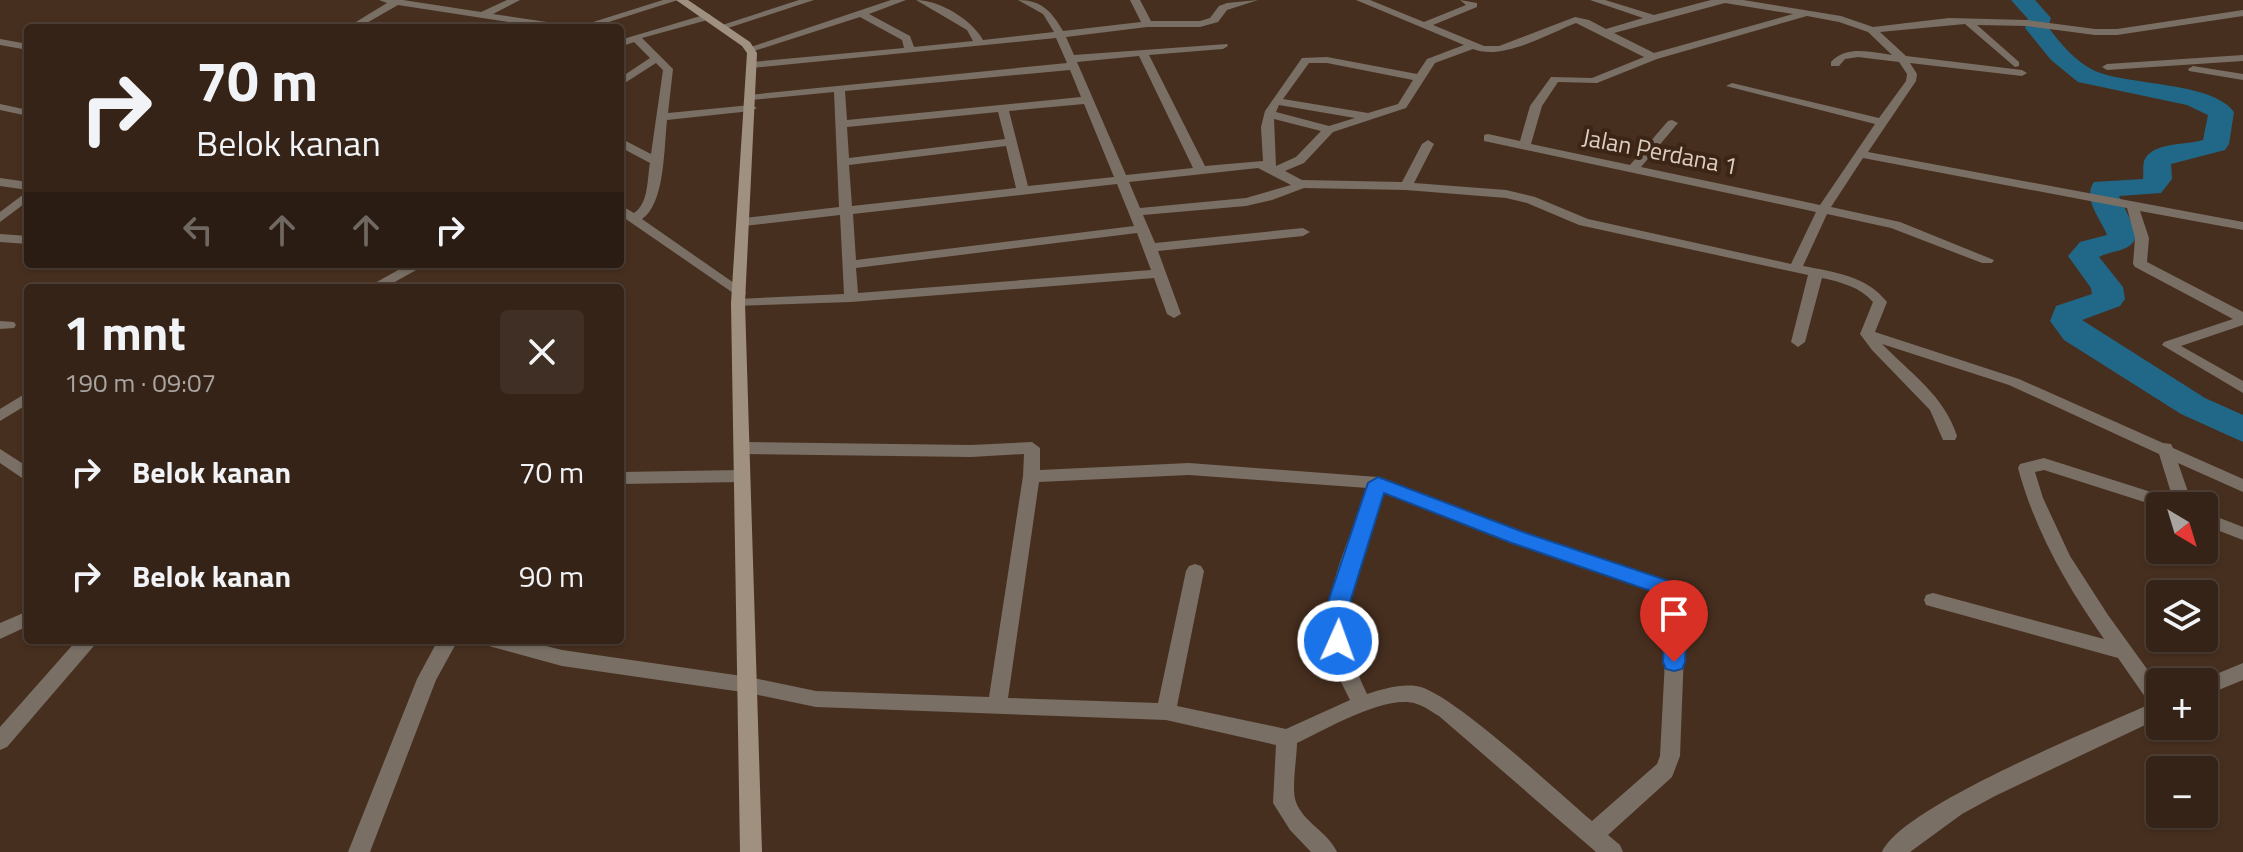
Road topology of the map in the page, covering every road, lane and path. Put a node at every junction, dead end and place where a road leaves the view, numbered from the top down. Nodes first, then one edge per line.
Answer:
1 (446, 0) edge
2 (515, 0) edge
3 (673, 0) edge
4 (681, 0) edge
5 (809, 0) edge
6 (901, 0) edge
7 (921, 0) edge
8 (1135, 0) edge
9 (1253, 0) edge
10 (1361, 0) edge
11 (1465, 0) edge
12 (1595, 0) edge
13 (1723, 0) edge
14 (390, 1) edge
15 (1030, 1) edge
16 (787, 3) edge
17 (431, 7) junction
18 (861, 13) junction
19 (2243, 13) edge
20 (1804, 14) junction
21 (483, 15) junction
22 (707, 17) junction
23 (1653, 18) junction
24 (1968, 22) junction
25 (357, 24) edge
26 (541, 24) edge
27 (592, 24) edge
28 (1147, 24) junction
29 (1422, 26) junction
30 (721, 27) junction
31 (1872, 30) junction
32 (1605, 32) junction
33 (1060, 34) junction
34 (635, 37) junction
35 (0, 42) edge
36 (624, 42) edge
37 (980, 44) junction
38 (1473, 45) junction
39 (24, 46) edge
40 (1223, 46) dead end
41 (909, 51) junction
42 (1142, 52) junction
43 (658, 57) junction
44 (751, 57) junction
45 (1653, 57) junction
46 (1901, 57) junction
47 (2243, 58) edge
48 (2221, 61) junction
49 (1072, 63) junction
50 (1835, 64) dead end
51 (2161, 64) junction
52 (2107, 67) dead end
53 (2243, 77) edge
54 (1419, 78) junction
55 (624, 80) edge
56 (1732, 86) dead end
57 (839, 89) junction
58 (1085, 100) junction
59 (1276, 101) junction
60 (752, 102) junction
61 (0, 107) edge
62 (1003, 108) junction
63 (24, 112) edge
64 (1270, 114) junction
65 (662, 117) junction
66 (1371, 117) junction
67 (1882, 122) junction
68 (1672, 123) dead end
69 (840, 124) junction
70 (1329, 130) junction
71 (1488, 138) dead end
72 (1012, 142) junction
73 (624, 144) edge
74 (1428, 144) dead end
75 (1524, 146) junction
76 (1860, 154) junction
77 (656, 161) junction
78 (842, 162) junction
79 (1272, 168) junction
80 (1200, 169) junction
81 (1633, 169) junction
82 (1122, 179) junction
83 (0, 182) edge
84 (1302, 184) junction
85 (24, 185) edge
86 (1406, 186) junction
87 (1023, 190) junction
88 (24, 198) edge
89 (2128, 203) junction
90 (1824, 208) junction
91 (846, 211) junction
92 (624, 212) edge
93 (1135, 212) junction
94 (0, 218) edge
95 (634, 218) junction
96 (744, 222) junction
97 (2239, 222) edge
98 (1141, 229) junction
99 (1303, 232) dead end
100 (0, 238) edge
101 (24, 240) edge
102 (1150, 248) junction
103 (1987, 260) dead end
104 (848, 265) junction
105 (412, 268) edge
106 (1795, 269) junction
107 (1159, 273) junction
108 (1816, 273) junction
109 (381, 284) edge
110 (739, 298) junction
111 (851, 298) junction
112 (1174, 314) dead end
113 (2243, 319) edge
114 (1867, 334) junction
115 (1798, 342) dead end
116 (2243, 388) edge
117 (24, 400) edge
118 (0, 416) edge
119 (1949, 436) dead end
120 (744, 448) junction
121 (2165, 448) junction
122 (0, 455) edge
123 (24, 473) edge
124 (742, 476) junction
125 (1031, 476) junction
126 (624, 478) edge
127 (1378, 483) junction
128 (2243, 486) edge
129 (2179, 492) edge
130 (2146, 496) edge
131 (2218, 524) edge
132 (2243, 534) edge
133 (1195, 571) dead end
134 (1933, 600) dead end
135 (24, 620) edge
136 (0, 631) edge
137 (85, 644) edge
138 (446, 644) edge
139 (508, 644) edge
140 (2126, 653) junction
141 (2243, 671) edge
142 (2218, 682) edge
143 (2146, 684) edge
144 (749, 685) junction
145 (1362, 704) junction
146 (997, 707) junction
147 (1166, 712) junction
148 (2146, 713) edge
149 (1287, 738) junction
150 (0, 741) edge
151 (1592, 835) junction
152 (359, 852) edge
153 (751, 852) edge
154 (1326, 852) edge
155 (1612, 852) edge
156 (1893, 852) edge

1 - 17 street
2 - 21 street
3 - 27 street
4 - 22 street
5 - 16 street
6 - 18 street
7 - 37 street
8 - 28 street
9 - 28 street
10 - 29 street
11 - 29 street
12 - 23 street
13 - 20 street
13 - 23 street
14 - 17 street
14 - 25 street
15 - 33 street
16 - 30 street
17 - 21 street
18 - 41 street
18 - 44 street
19 - 24 street
20 - 31 street
20 - 45 street
21 - 26 street
22 - 30 street
22 - 34 street
23 - 32 street
24 - 31 street
24 - 46 street
28 - 33 street
29 - 38 street
30 - 44 street
31 - 46 street
32 - 38 street
32 - 45 street
33 - 37 street
33 - 49 street
34 - 36 street
34 - 43 street
35 - 39 street
37 - 41 street
38 - 54 street
40 - 42 street
41 - 44 street
42 - 49 street
42 - 80 street
43 - 55 street
43 - 65 street
44 - 60 street
45 - 75 street
46 - 50 street
46 - 67 street
47 - 48 street
48 - 51 street
48 - 53 street
49 - 57 street
49 - 58 street
51 - 52 street
51 - 53 street
54 - 59 street
54 - 66 street
56 - 67 street
57 - 60 street
57 - 69 street
58 - 62 street
58 - 82 street
59 - 64 street
59 - 66 street
60 - 65 street
60 - 96 street
61 - 63 street
62 - 69 street
62 - 72 street
64 - 70 street
64 - 79 street
65 - 77 street
66 - 70 street
67 - 76 street
68 - 81 street
69 - 78 street
70 - 79 street
71 - 75 street, Jalan Perdana 1
72 - 78 street
72 - 87 street
73 - 77 street
74 - 86 street
75 - 81 street, Jalan Perdana 1
76 - 89 street
76 - 90 street
77 - 95 street
78 - 91 street
79 - 80 street
79 - 84 street
80 - 82 street
81 - 90 street, Jalan Perdana 1
82 - 87 street
82 - 93 street
83 - 85 street
84 - 86 street
84 - 93 street
86 - 106 street
87 - 91 street
88 - 94 street
89 - 97 street
89 - 113 street
90 - 103 street, Jalan Perdana 1
90 - 106 street
91 - 96 street
91 - 104 street
92 - 95 street
93 - 98 street
95 - 110 street
96 - 110 street
98 - 102 street
98 - 104 street
99 - 102 street
100 - 101 street
102 - 107 street
104 - 111 street
105 - 109 street
106 - 108 street
107 - 111 street
107 - 112 street
108 - 114 street
108 - 115 street
110 - 111 street
110 - 120 street
113 - 116 street
114 - 119 street
114 - 121 street
117 - 118 street
120 - 124 street
120 - 125 street
121 - 128 street
121 - 129 street
122 - 123 street
124 - 126 street
124 - 144 street
125 - 127 street
125 - 146 street
127 - 145 street
127 - 151 street
130 - 140 street
131 - 132 street
133 - 147 street
134 - 140 street
135 - 136 street
137 - 150 street
138 - 152 street
139 - 144 street
140 - 143 street
141 - 142 street
144 - 146 street
144 - 153 street
145 - 149 street
145 - 151 street
146 - 147 street
147 - 149 street
148 - 156 street
149 - 154 street
151 - 155 street

